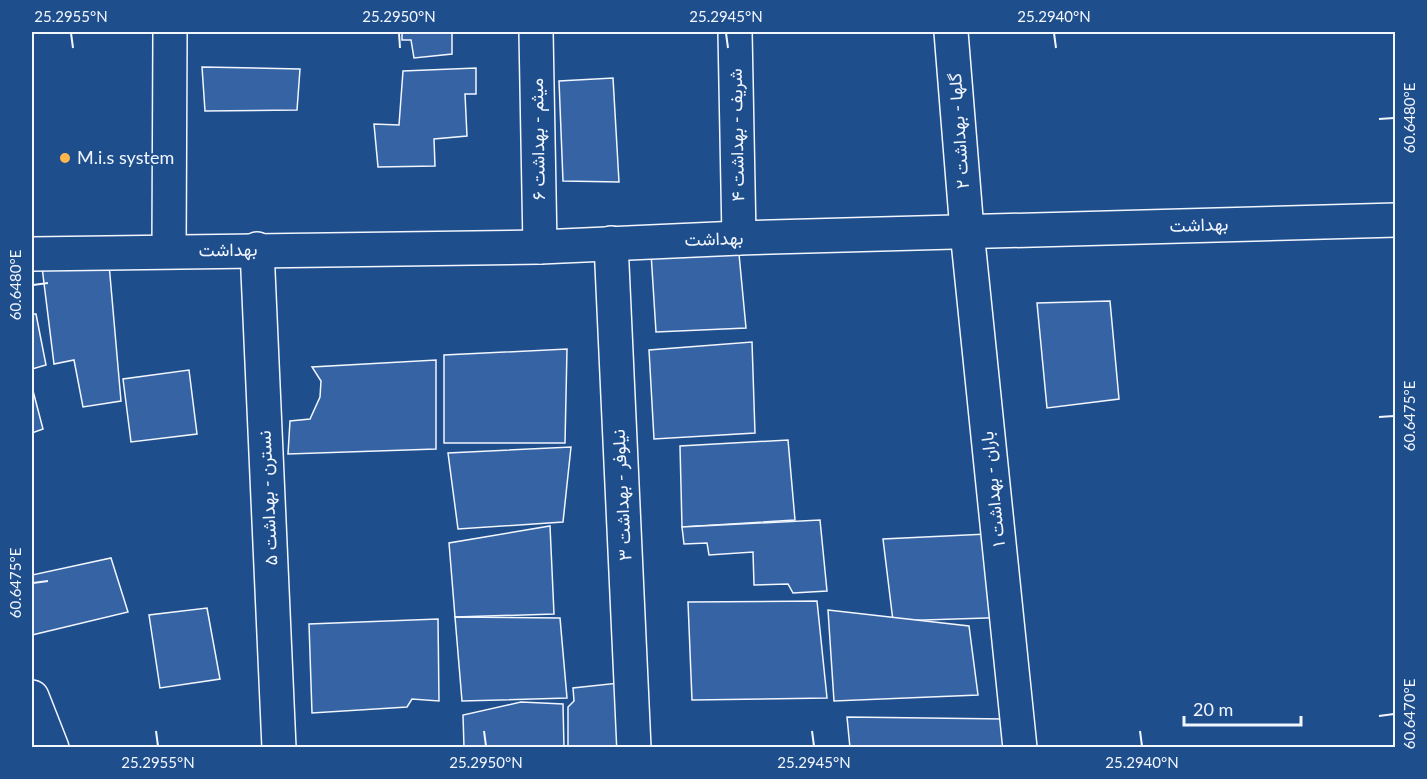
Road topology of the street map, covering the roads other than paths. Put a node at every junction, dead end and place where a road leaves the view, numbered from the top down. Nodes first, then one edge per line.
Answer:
1 (170, 32) edge
2 (536, 32) edge
3 (735, 32) edge
4 (951, 32) edge
5 (1395, 220) edge
6 (967, 231) junction
7 (739, 238) junction
8 (611, 243) junction
9 (540, 247) junction
10 (257, 249) junction
11 (169, 251) junction
12 (32, 254) edge
13 (32, 697) edge
14 (52, 747) edge
15 (279, 747) edge
16 (634, 747) edge
17 (1020, 747) edge

1 - 11 street
2 - 9 street, میثم - بهداشت ۶
3 - 7 street, شریف - بهداشت ۴
4 - 6 street, گلها - بهداشت ۲
5 - 6 street, بهداشت
6 - 7 street, بهداشت
6 - 17 street, باران - بهداشت ۱
7 - 8 street, بهداشت
8 - 9 street, بهداشت
8 - 16 street, نیلوفر - بهداشت ۳
9 - 10 street, بهداشت
10 - 11 street, بهداشت
10 - 15 street, نسترن - بهداشت ۵
11 - 12 street, بهداشت
13 - 14 street

